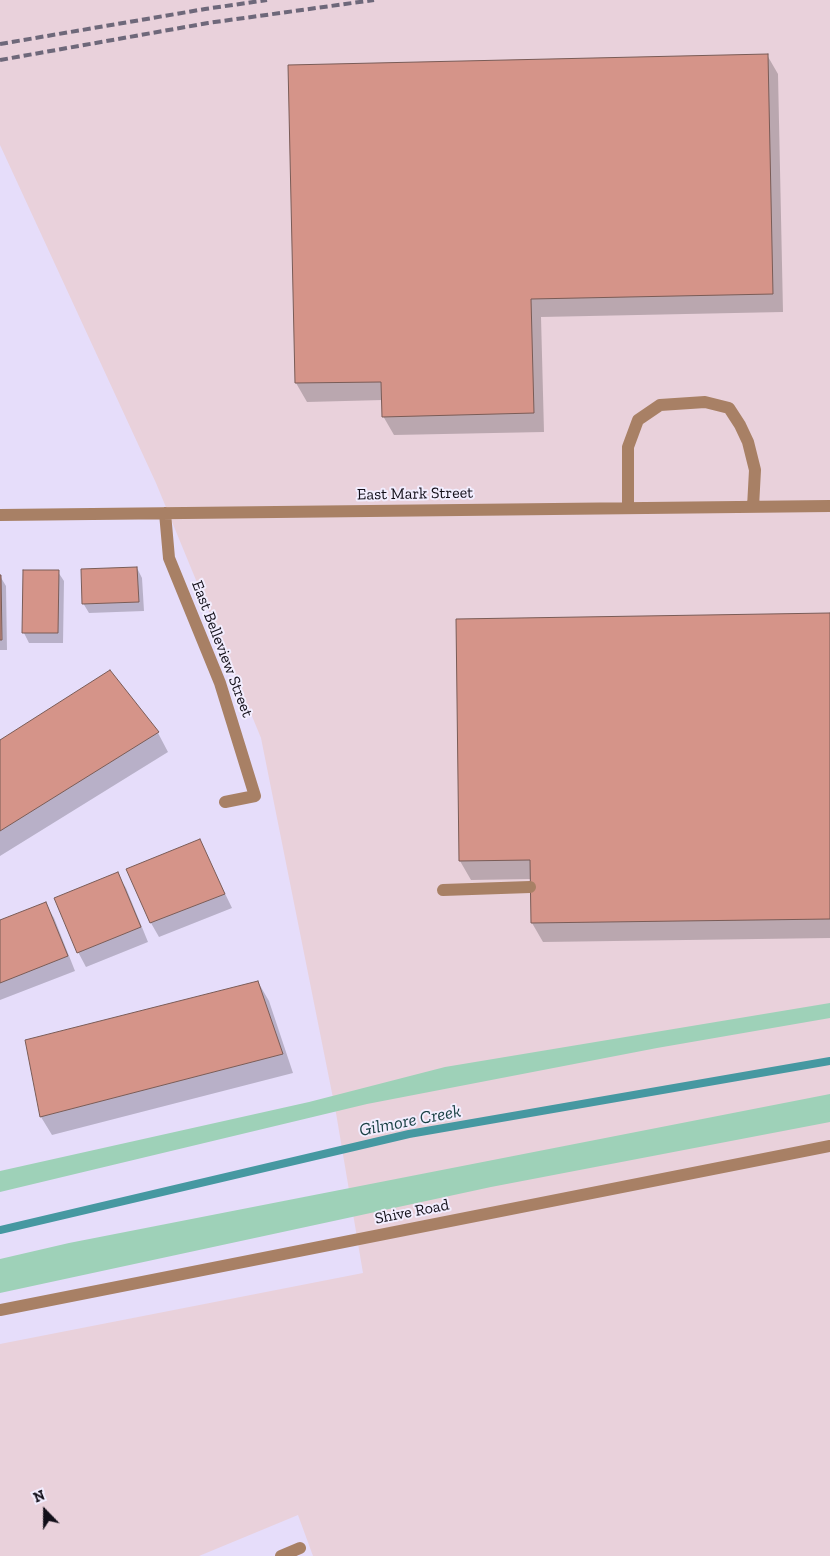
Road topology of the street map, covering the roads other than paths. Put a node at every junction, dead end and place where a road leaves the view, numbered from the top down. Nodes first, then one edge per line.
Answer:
1 (830, 506) edge
2 (753, 507) junction
3 (628, 508) junction
4 (165, 513) junction
5 (0, 515) edge
6 (225, 802) dead end
7 (530, 886) dead end
8 (443, 890) dead end
9 (830, 1146) edge
10 (0, 1310) edge
11 (300, 1548) dead end
12 (281, 1556) edge

1 - 2 street, East Mark Street
2 - 3 street, East Mark Street
2 - 3 street
3 - 4 street, East Mark Street
4 - 5 street, East Mark Street
4 - 6 street, East Belleview Street
7 - 8 street
9 - 10 street, Shive Road
11 - 12 street

